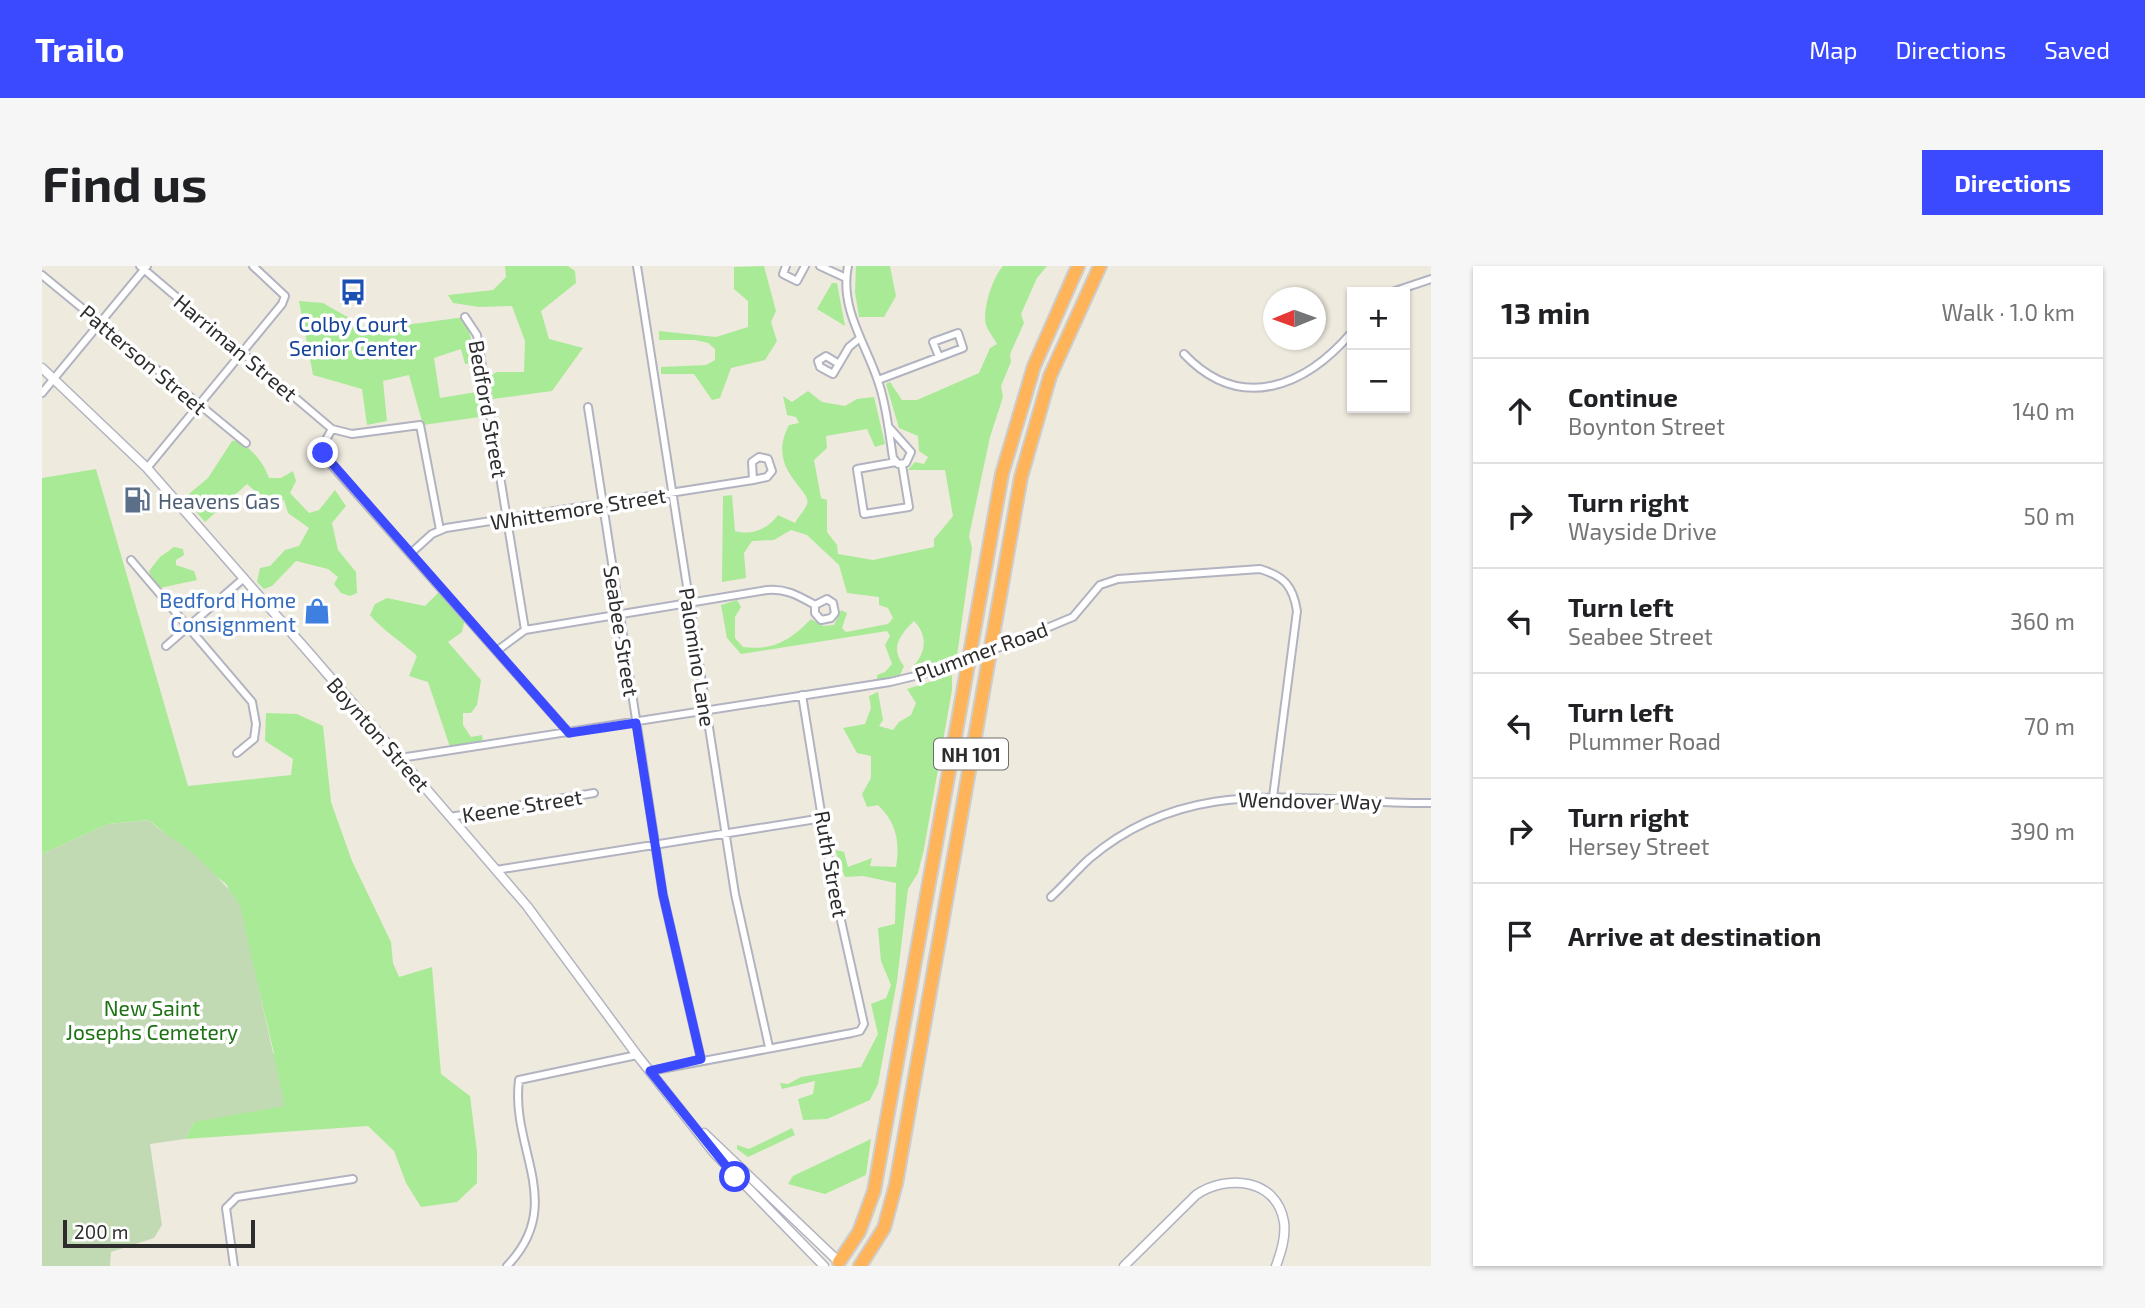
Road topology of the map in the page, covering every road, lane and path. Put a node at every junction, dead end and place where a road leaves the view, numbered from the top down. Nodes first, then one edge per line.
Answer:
1 (253, 266) edge
2 (638, 266) edge
3 (786, 266) edge
4 (805, 266) edge
5 (820, 266) edge
6 (848, 266) edge
7 (1100, 266) edge
8 (143, 267) edge
9 (1077, 268) edge
10 (42, 275) edge
11 (846, 278) junction
12 (1431, 279) edge
13 (1407, 287) edge
14 (465, 317) dead end
15 (99, 322) junction
16 (1347, 337) edge
17 (860, 338) junction
18 (244, 352) junction
19 (1184, 354) dead end
20 (939, 357) junction
21 (839, 364) dead end
22 (42, 368) edge
23 (55, 379) junction
24 (878, 380) junction
25 (42, 393) edge
26 (198, 405) junction
27 (587, 407) dead end
28 (888, 426) junction
29 (332, 429) junction
30 (246, 443) dead end
31 (899, 463) junction
32 (147, 468) junction
33 (753, 480) dead end
34 (672, 494) junction
35 (603, 505) junction
36 (508, 519) junction
37 (440, 530) junction
38 (411, 552) junction
39 (131, 560) dead end
40 (244, 578) junction
41 (689, 603) junction
42 (815, 605) dead end
43 (619, 614) junction
44 (187, 627) junction
45 (525, 629) junction
46 (166, 646) dead end
47 (498, 650) junction
48 (802, 695) junction
49 (707, 711) junction
50 (636, 723) junction
51 (569, 733) junction
52 (237, 753) dead end
53 (400, 758) junction
54 (594, 793) dead end
55 (1273, 797) junction
56 (1431, 803) edge
57 (450, 817) junction
58 (823, 818) junction
59 (727, 833) junction
60 (654, 845) junction
61 (496, 870) junction
62 (1051, 897) dead end
63 (769, 1047) junction
64 (637, 1055) junction
65 (701, 1059) junction
66 (650, 1071) junction
67 (692, 1122) junction
68 (353, 1180) dead end
69 (871, 1251) junction
70 (839, 1262) joint
71 (234, 1266) edge
72 (507, 1266) edge
73 (824, 1266) edge
74 (860, 1266) edge
75 (869, 1266) edge
76 (1124, 1266) edge
77 (1276, 1266) edge

1 - 18 street
2 - 34 street, Palomino Lane
3 - 4 street
5 - 11 street
6 - 11 street
7 - 69 highway, NH 101
8 - 15 street
8 - 18 street, Harriman Street
9 - 70 highway, NH 101
10 - 15 street, Patterson Street
11 - 17 street
12 - 13 street
14 - 36 street, Bedford Street
15 - 23 street
15 - 26 street, Patterson Street
16 - 19 street
17 - 21 street
17 - 24 street
18 - 26 street
18 - 29 street, Harriman Street
20 - 20 street
20 - 24 street
22 - 23 street, Boynton Street
23 - 25 street
23 - 32 street, Boynton Street
24 - 28 street
26 - 30 street, Patterson Street
26 - 32 street
27 - 35 street, Seabee Street
28 - 31 street
28 - 31 street
29 - 37 street
29 - 38 street
31 - 31 street
32 - 40 street, Boynton Street
33 - 34 street, Whittemore Street
34 - 35 street, Whittemore Street
34 - 41 street, Palomino Lane
35 - 36 street, Whittemore Street
35 - 43 street, Seabee Street
36 - 37 street, Whittemore Street
36 - 45 street, Bedford Street
37 - 38 street, Whittemore Street
38 - 47 street
39 - 44 street
40 - 44 street
40 - 53 street, Boynton Street
41 - 42 street
41 - 43 street
41 - 49 street, Palomino Lane
43 - 45 street
43 - 50 street, Seabee Street
44 - 46 street
44 - 52 street
45 - 47 street
47 - 51 street
48 - 49 street, Plummer Road
48 - 55 street, Plummer Road, bridge
48 - 58 street, Ruth Street
49 - 50 street, Plummer Road
49 - 59 street, Palomino Lane
50 - 51 street, Plummer Road
50 - 60 street, Seabee Street
51 - 53 street, Plummer Road
53 - 57 street, Boynton Street
54 - 57 street, Keene Street
55 - 56 street, Wendover Way
55 - 62 street, Wendover Way
57 - 61 street, Boynton Street
58 - 59 street
58 - 63 street, Ruth Street
59 - 60 street
59 - 63 street, Palomino Lane
60 - 61 street
60 - 65 street, Seabee Street
61 - 64 street, Boynton Street
63 - 65 street
64 - 66 street, Boynton Street
64 - 72 street
65 - 66 street
66 - 67 street, Boynton Street
67 - 70 street, Boynton Street
67 - 73 street, Boynton Street
68 - 71 street
69 - 74 highway
69 - 75 highway, NH 101
76 - 77 street

